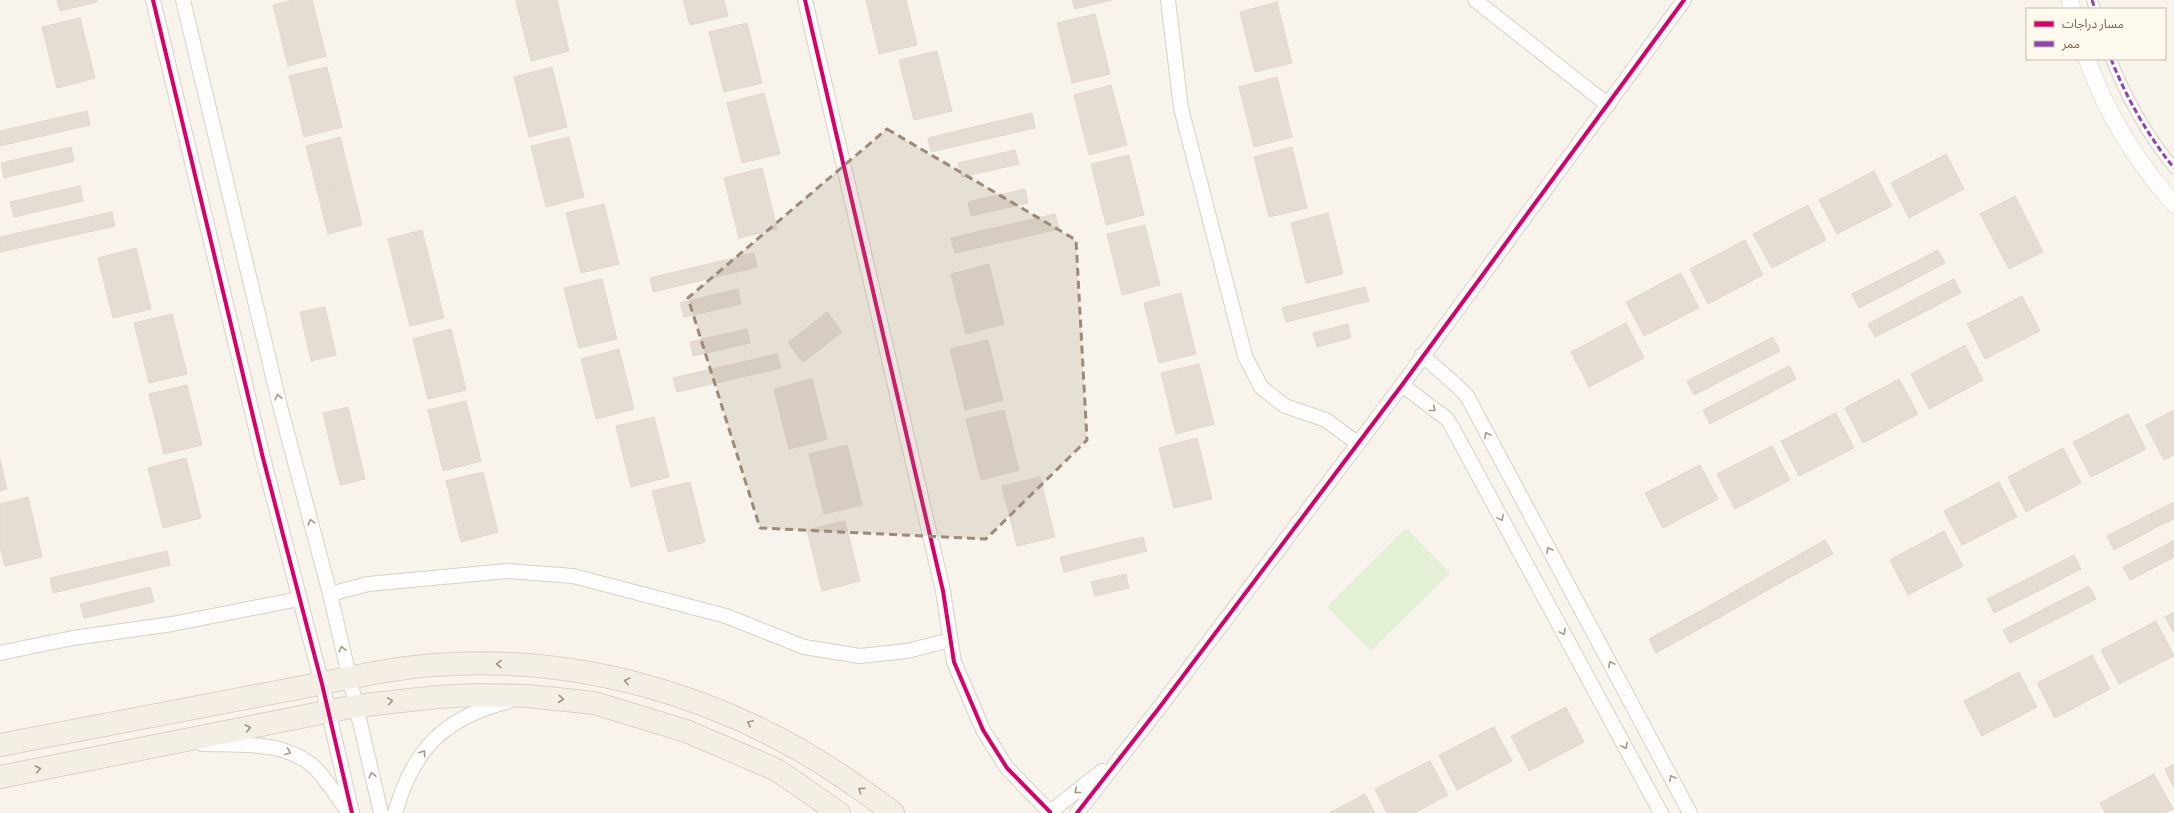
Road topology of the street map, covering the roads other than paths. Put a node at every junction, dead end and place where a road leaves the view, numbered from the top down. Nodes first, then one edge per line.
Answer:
1 (153, 0) edge
2 (184, 0) edge
3 (805, 0) edge
4 (1168, 0) edge
5 (1475, 0) edge
6 (1684, 0) edge
7 (2087, 60) edge
8 (2111, 60) edge
9 (1608, 105) junction
10 (2174, 168) edge
11 (2174, 204) edge
12 (1422, 355) junction
13 (1402, 385) junction
14 (1356, 443) junction
15 (330, 594) junction
16 (299, 599) junction
17 (950, 640) junction
18 (0, 653) edge
19 (349, 678) junction
20 (322, 684) junction
21 (528, 696) junction
22 (356, 706) junction
23 (329, 712) junction
24 (166, 744) junction
25 (0, 745) edge
26 (1118, 758) junction
27 (0, 777) edge
28 (351, 813) edge
29 (381, 813) edge
30 (395, 813) edge
31 (839, 813) edge
32 (892, 813) edge
33 (1050, 813) edge
34 (1076, 813) edge
35 (1661, 813) edge
36 (1690, 813) edge

1 - 16 street
15 -> 2 street
3 - 17 street
4 - 14 street
5 - 9 street
6 - 9 street
7 - 11 street
8 - 10 street
9 - 12 street
12 - 13 street
36 -> 12 street
13 - 14 street
13 -> 35 street
14 - 26 street
15 - 17 street
19 -> 15 street
16 - 18 street
16 - 20 street
17 - 33 street
19 - 20 main road
19 - 22 street
32 -> 19 main road
20 - 23 street
20 - 25 main road
22 -> 21 main road
30 -> 21 street
21 -> 31 main road
22 - 23 main road
29 -> 22 street
24 -> 23 main road
23 - 28 street
27 -> 24 main road
24 -> 28 street
26 -> 33 street
26 - 34 street

